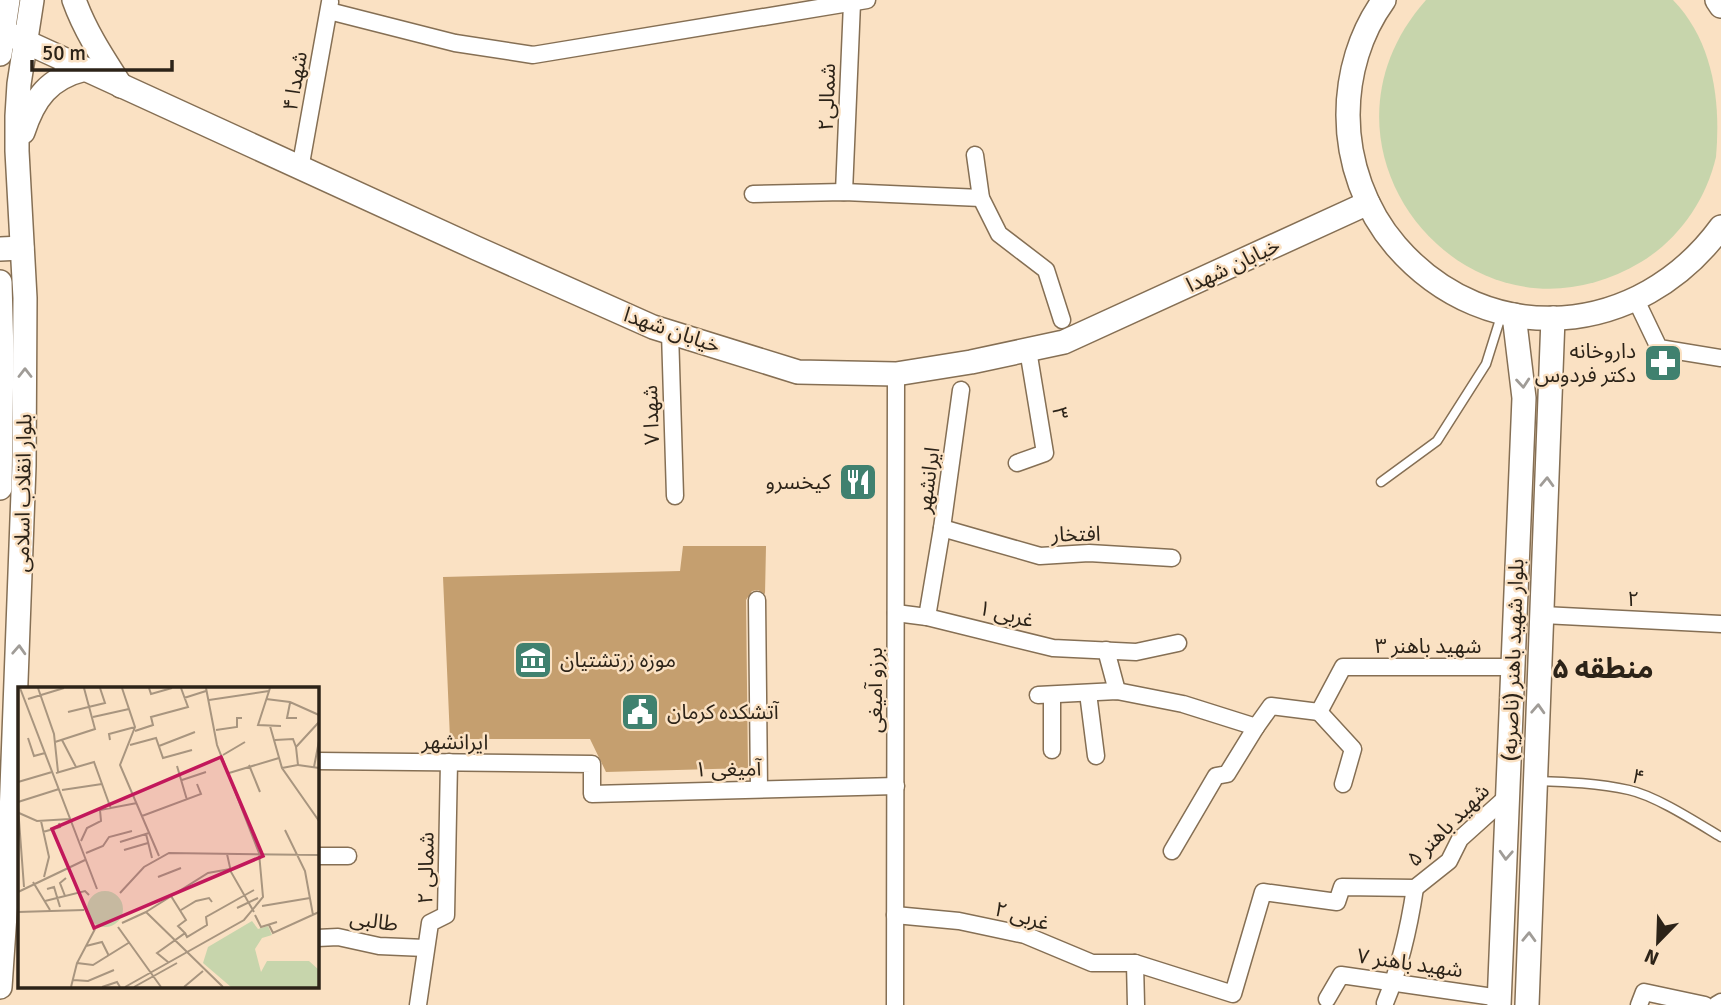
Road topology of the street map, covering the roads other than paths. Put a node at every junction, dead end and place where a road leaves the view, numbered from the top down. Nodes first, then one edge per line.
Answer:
1 (8, 0) edge
2 (32, 0) edge
3 (74, 0) edge
4 (1384, 0) edge
5 (1717, 0) edge
6 (859, 2) edge
7 (329, 5) edge
8 (1721, 6) edge
9 (1, 38) edge
10 (24, 41) junction
11 (85, 69) junction
12 (121, 86) junction
13 (17, 151) junction
14 (975, 155) dead end
15 (300, 169) junction
16 (844, 192) junction
17 (753, 194) dead end
18 (981, 198) junction
19 (1368, 203) junction
20 (1721, 227) edge
21 (11, 248) edge
22 (0, 282) edge
23 (1636, 300) junction
24 (1508, 314) junction
25 (1553, 318) junction
26 (1062, 320) dead end
27 (670, 332) junction
28 (1028, 350) junction
29 (1721, 358) edge
30 (896, 374) junction
31 (961, 390) dead end
32 (1017, 463) dead end
33 (1381, 482) dead end
34 (0, 488) edge
35 (675, 496) dead end
36 (942, 528) junction
37 (1172, 558) dead end
38 (757, 600) dead end
39 (896, 613) junction
40 (1543, 615) junction
41 (927, 617) junction
42 (1721, 624) edge
43 (1178, 643) dead end
44 (1106, 650) junction
45 (1513, 667) junction
46 (1117, 691) junction
47 (1088, 693) junction
48 (1320, 712) junction
49 (1256, 727) junction
50 (1052, 750) dead end
51 (1096, 756) dead end
52 (318, 761) edge
53 (449, 762) junction
54 (592, 764) joint
55 (1534, 781) junction
56 (1343, 784) dead end
57 (895, 786) junction
58 (759, 789) junction
59 (1508, 795) junction
60 (1721, 837) edge
61 (1172, 851) dead end
62 (318, 856) edge
63 (348, 856) dead end
64 (1415, 888) junction
65 (895, 915) junction
66 (318, 938) edge
67 (425, 948) junction
68 (1135, 963) junction
69 (1394, 981) junction
70 (0, 987) edge
71 (1327, 999) dead end
72 (1642, 999) edge
73 (1499, 1001) edge
74 (1721, 1002) edge
75 (1385, 1003) dead end
76 (418, 1005) edge
77 (895, 1005) edge
78 (1136, 1005) edge
79 (1527, 1005) edge
80 (1705, 1005) edge
81 (1716, 1005) edge

1 - 9 main road
2 - 10 main road, بلوار انقلاب اسلامی
3 - 12 main road
4 - 19 main road
5 - 8 main road
6 - 7 street
6 - 16 street, شمالی۲
7 - 15 street, شهدا ۴
9 - 10 main road, خیابان شهدا
10 - 11 main road, خیابان شهدا
10 - 13 main road, بلوار انقلاب اسلامی
11 - 12 main road, خیابان شهدا
11 - 13 main road
12 - 15 main road, خیابان شهدا
13 - 21 main road, بلوار انقلاب اسلامی
14 - 18 street
15 - 27 main road, خیابان شهدا
16 - 17 street
16 - 18 street
18 - 26 street
19 - 24 main road
19 - 28 main road, خیابان شهدا
20 - 23 main road
70 -> 21 main road, بلوار انقلاب اسلامی
22 - 34 main road, بلوار انقلاب اسلامی
23 - 25 main road
23 - 29 street
24 - 25 main road
24 - 33 lane
24 -> 45 main road, بلوار شهید باهنر (ناصریه)
40 -> 25 main road, بلوار شهید باهنر (ناصریه)
27 - 30 main road, خیابان شهدا
27 - 35 street, شهدا ۷
28 - 30 main road, خیابان شهدا
28 - 32 street, ۳
30 - 39 street, برزو آمیغی
31 - 36 street, ایرانشهر
36 - 37 street, افتخار
36 - 41 street, ایرانشهر
38 - 58 street
39 - 41 street, ۱ غربی
39 - 57 street, برزو آمیغی
40 - 42 street, ۲
55 -> 40 main road, بلوار شهید باهنر (ناصریه)
41 - 44 street, ۱ غربی
43 - 44 street, ۱ غربی
44 - 46 street
45 - 48 street, شهید باهنر ۳
45 - 59 main road, بلوار شهید باهنر (ناصریه)
46 - 47 street
46 - 49 street
47 - 50 street
47 - 51 street
48 - 49 street
48 - 56 street
49 - 61 street
52 - 53 street, ایرانشهر
53 - 54 street, ایرانشهر
53 - 67 street, ۲ شمالی
54 - 58 street, آمیغی ۱
55 - 60 lane, ۴
79 -> 55 main road, بلوار شهید باهنر (ناصریه)
57 - 58 street, آمیغی ۱
57 - 65 street, برزو آمیغی
59 - 64 street, شهید باهنر ۵
59 -> 73 main road, بلوار شهید باهنر (ناصریه)
62 - 63 street
64 - 68 street, شهید باهنر ۵
64 - 69 street
65 - 68 street, ۲ غربی
65 - 77 street, برزو آمیغی
66 - 67 street, طالبی
67 - 76 street, ۲ شمالی
68 - 78 street
69 - 71 street, شهید باهنر ۷
69 - 73 street, شهید باهنر ۷
69 - 75 street
72 - 80 street
74 - 81 street

